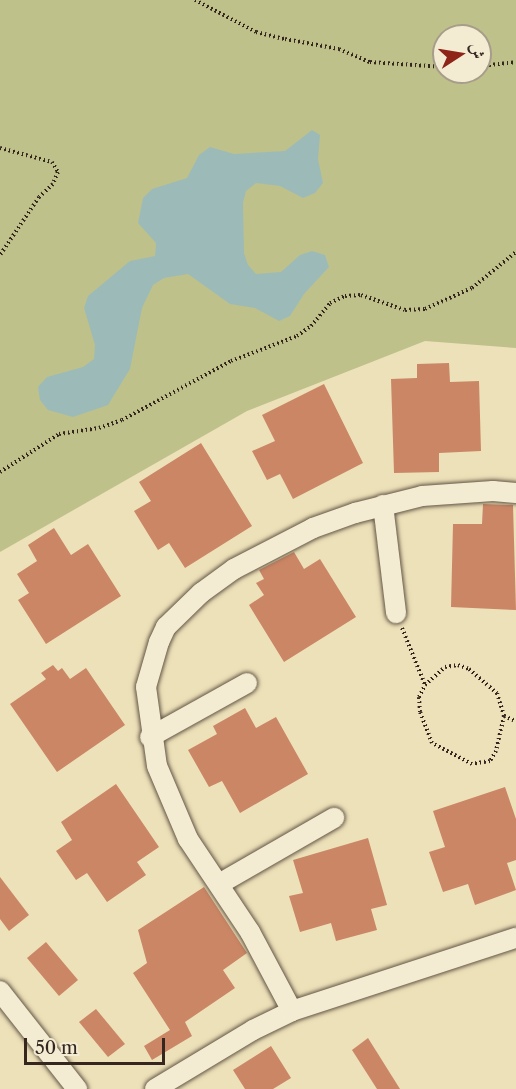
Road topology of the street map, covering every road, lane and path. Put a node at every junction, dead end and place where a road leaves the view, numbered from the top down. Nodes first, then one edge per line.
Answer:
1 (195, 0) edge
2 (516, 62) edge
3 (432, 65) edge
4 (492, 65) edge
5 (0, 148) edge
6 (516, 252) edge
7 (0, 255) edge
8 (0, 472) edge
9 (516, 493) edge
10 (383, 506) junction
11 (396, 613) joint
12 (247, 684) dead end
13 (424, 685) junction
14 (504, 716) junction
15 (516, 721) edge
16 (150, 737) junction
17 (333, 818) dead end
18 (219, 885) junction
19 (516, 938) edge
20 (3, 999) edge
21 (292, 1011) junction
22 (77, 1089) edge
23 (155, 1089) edge

1 - 3 path
2 - 4 path
5 - 7 path
6 - 8 path
9 - 10 street
10 - 11 street
10 - 16 street
11 - 13 path
12 - 16 street
13 - 14 path
13 - 14 path
14 - 15 path
16 - 18 street
17 - 18 street
18 - 21 street
19 - 21 street
20 - 22 street
21 - 23 street

